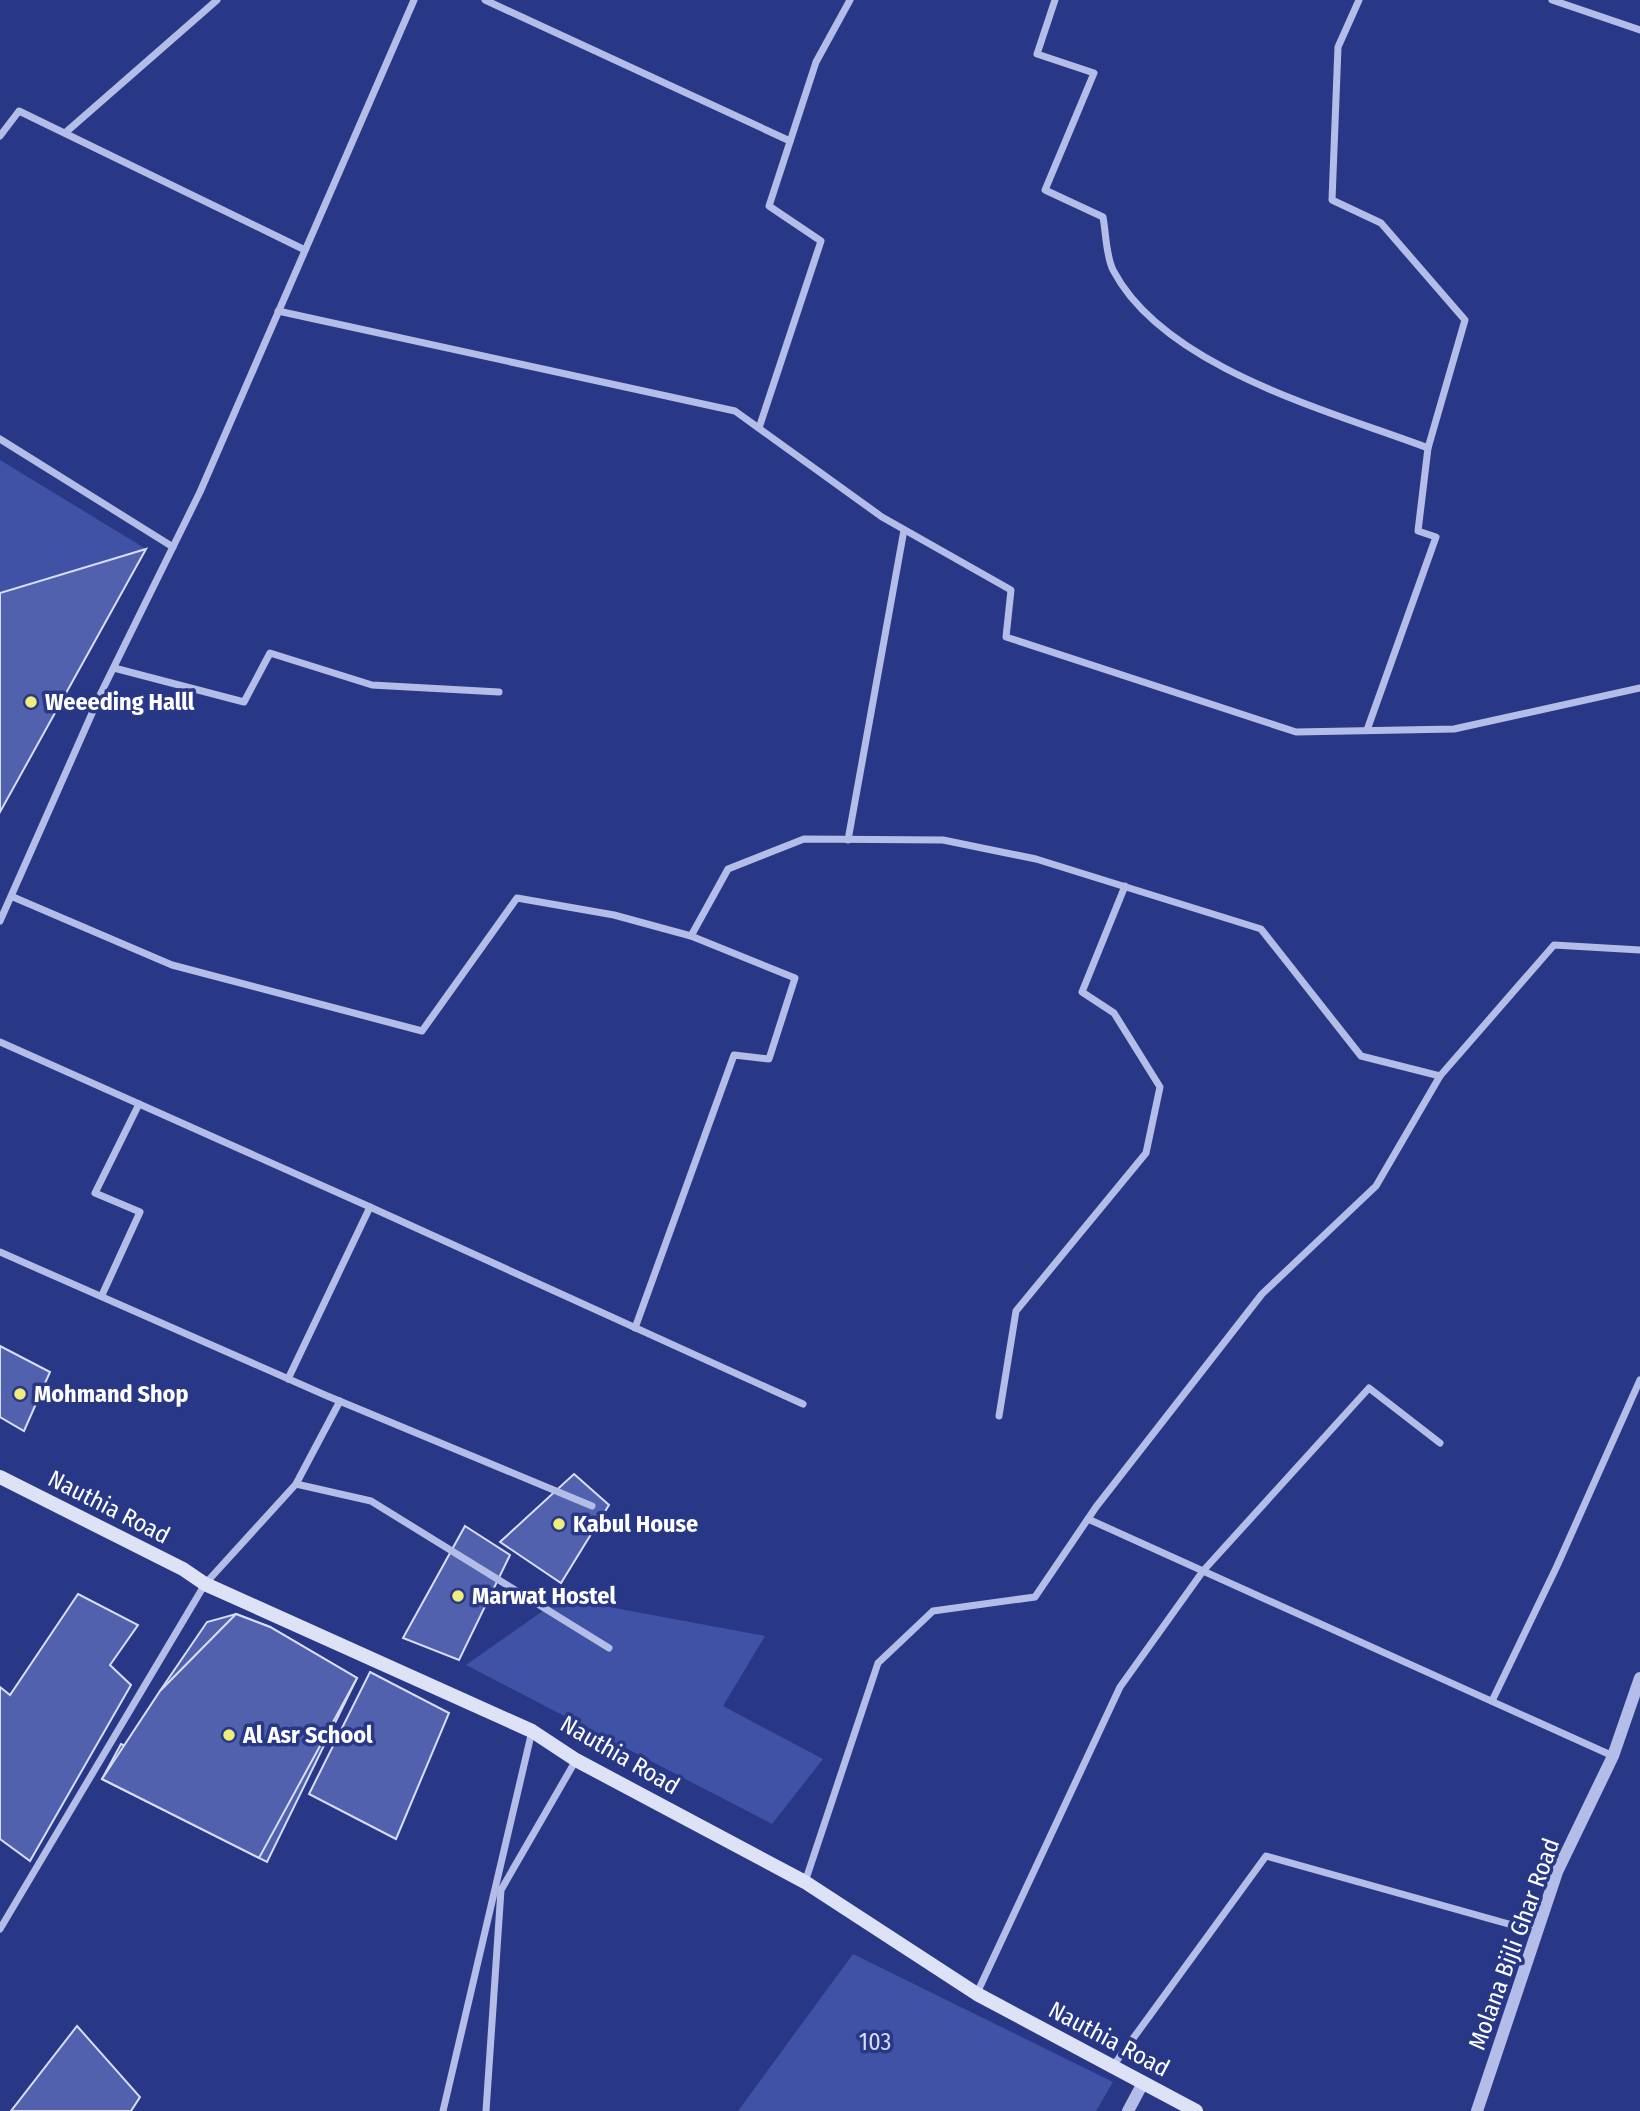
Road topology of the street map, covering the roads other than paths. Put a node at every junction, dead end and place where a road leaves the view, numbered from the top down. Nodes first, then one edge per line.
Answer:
1 (217, 0) edge
2 (414, 0) edge
3 (485, 0) edge
4 (850, 0) edge
5 (1055, 0) edge
6 (1359, 0) edge
7 (1552, 0) edge
8 (1640, 30) edge
9 (65, 133) junction
10 (0, 136) edge
11 (790, 141) junction
12 (305, 250) junction
13 (278, 311) junction
14 (759, 428) junction
15 (0, 439) edge
16 (1428, 448) junction
17 (904, 530) junction
18 (173, 547) junction
19 (114, 668) junction
20 (1640, 688) edge
21 (499, 692) dead end
22 (1367, 730) junction
23 (848, 840) junction
24 (1125, 886) junction
25 (13, 897) junction
26 (0, 921) edge
27 (691, 936) junction
28 (1640, 950) edge
29 (0, 1042) edge
30 (1440, 1076) junction
31 (139, 1104) junction
32 (370, 1207) junction
33 (0, 1252) edge
34 (102, 1295) junction
35 (635, 1328) junction
36 (288, 1379) junction
37 (1640, 1380) edge
38 (340, 1401) junction
39 (803, 1404) dead end
40 (999, 1416) dead end
41 (1440, 1443) dead end
42 (0, 1477) edge
43 (296, 1484) junction
44 (592, 1506) dead end
45 (1088, 1519) junction
46 (1203, 1571) junction
47 (205, 1584) junction
48 (609, 1648) dead end
49 (1638, 1687) edge
50 (1492, 1701) junction
51 (532, 1731) junction
52 (1613, 1756) junction
53 (576, 1760) junction
54 (805, 1882) junction
55 (0, 1928) edge
56 (1537, 1932) junction
57 (977, 1994) junction
58 (1113, 2066) junction
59 (1143, 2083) junction
60 (443, 2111) edge
61 (486, 2111) edge
62 (1128, 2111) edge
63 (1196, 2111) edge
64 (1477, 2111) edge

1 - 9 street
2 - 12 street
3 - 11 street
4 - 11 street
5 - 16 street
6 - 16 street
7 - 8 street
9 - 10 street
9 - 12 street
11 - 14 street
12 - 13 street
13 - 14 street
13 - 18 street
14 - 17 street
15 - 18 street
16 - 22 street
17 - 22 street
17 - 23 street
18 - 19 street
19 - 21 street
19 - 25 street
20 - 22 street
23 - 24 street
23 - 27 street
24 - 30 street
24 - 40 street
25 - 26 street
25 - 27 street
27 - 35 street
28 - 30 street
29 - 31 street
30 - 45 street
31 - 32 street
31 - 34 street
32 - 35 street
32 - 36 street
33 - 34 street
34 - 36 street
35 - 39 street
36 - 38 street
37 - 50 street
38 - 43 street
38 - 44 street
41 - 46 street
42 - 47 main road, Nauthia Road
43 - 47 street
43 - 48 street
45 - 46 street
45 - 54 street
46 - 50 street
46 - 57 street
47 - 51 main road, Nauthia Road
47 - 55 street
49 - 52 street, Molana Bijli Ghar Road
50 - 52 street
51 - 53 main road, Nauthia Road
51 - 60 street
52 - 56 street, Molana Bijli Ghar Road
53 - 54 main road, Nauthia Road
53 - 61 street
54 - 57 main road, Nauthia Road
56 - 58 street
56 - 64 street, Molana Bijli Ghar Road
57 - 58 main road, Nauthia Road
58 - 59 main road, Nauthia Road
59 - 62 street
59 - 63 main road, Nauthia Road

